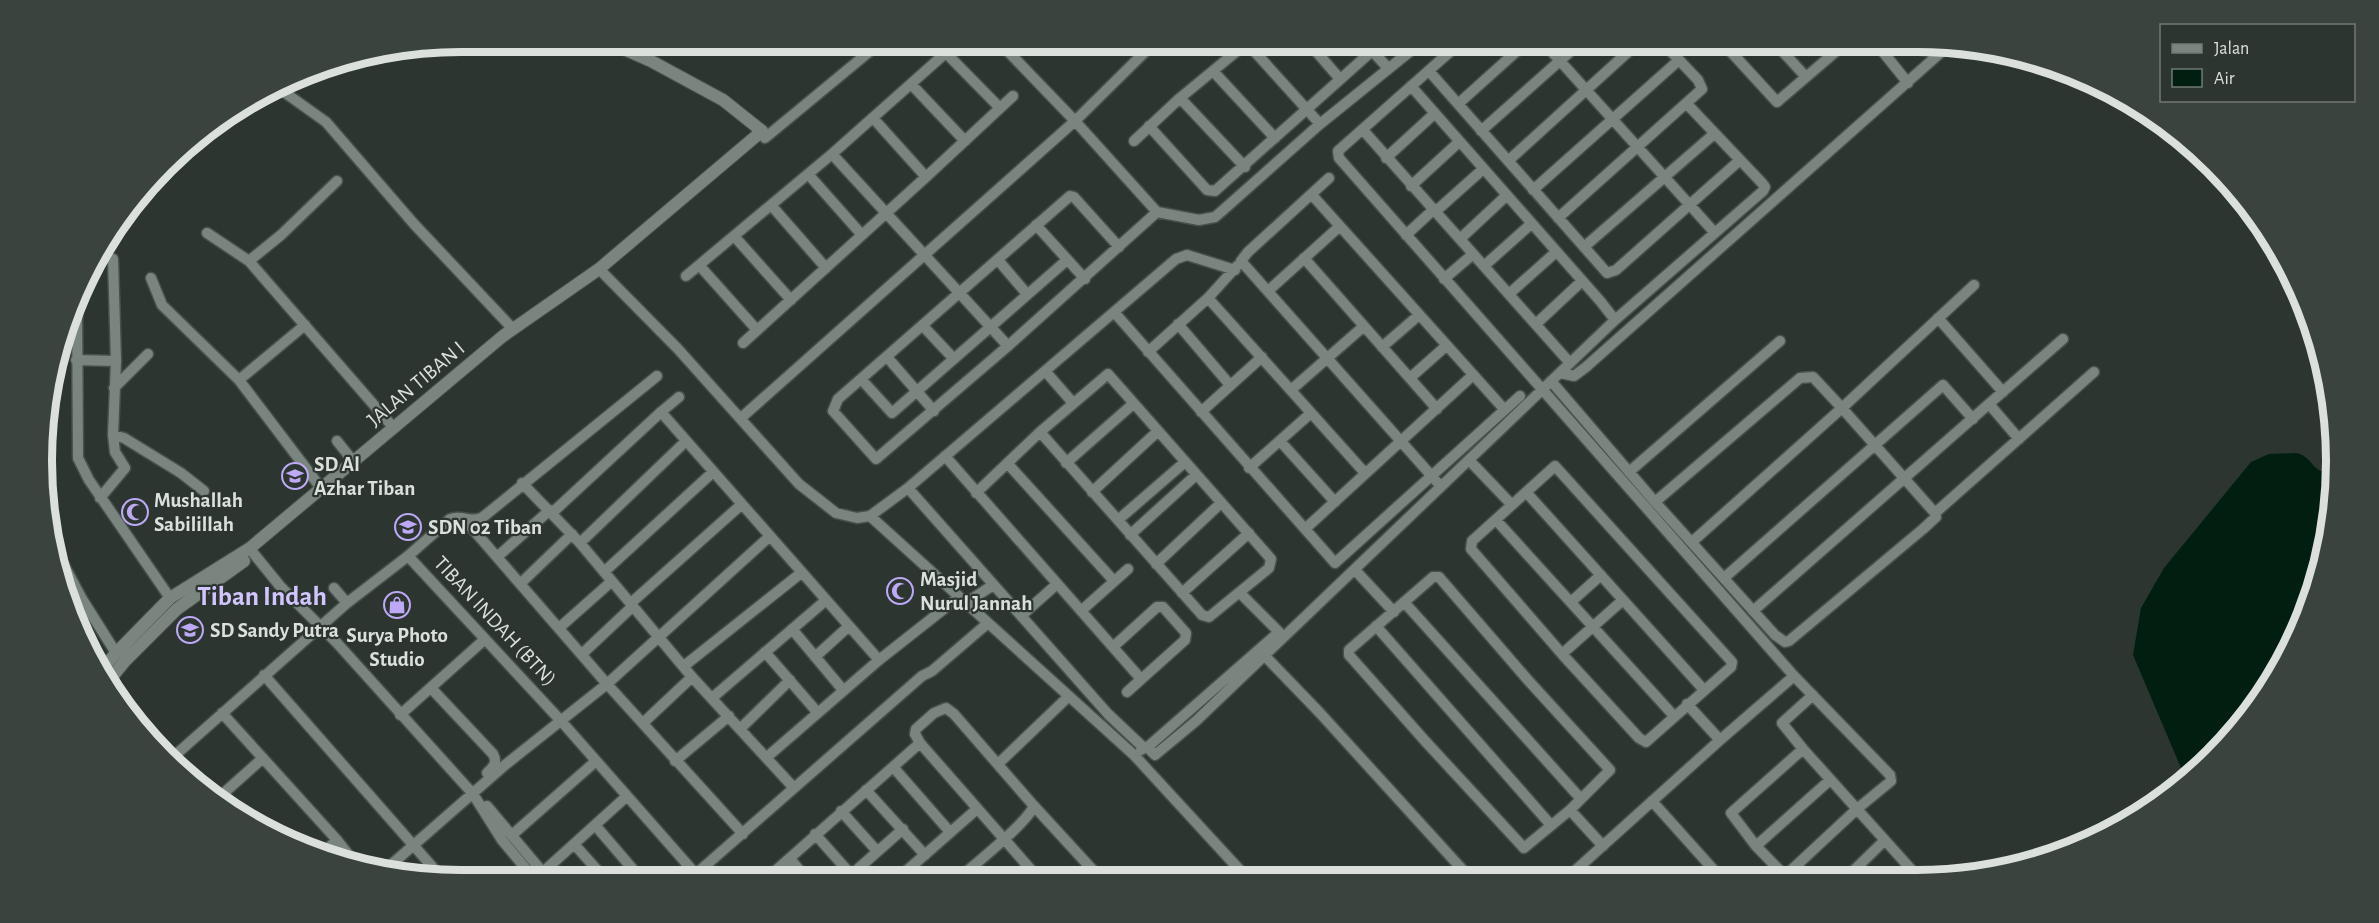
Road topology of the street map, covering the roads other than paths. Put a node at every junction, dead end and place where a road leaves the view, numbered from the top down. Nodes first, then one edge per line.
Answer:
1 (630, 52) edge
2 (869, 52) edge
3 (1009, 52) edge
4 (1145, 52) edge
5 (1236, 52) edge
6 (1256, 52) edge
7 (1317, 52) edge
8 (1363, 52) edge
9 (1373, 52) edge
10 (1410, 52) edge
11 (1450, 52) edge
12 (1516, 52) edge
13 (1552, 52) edge
14 (1569, 52) edge
15 (1628, 52) edge
16 (1671, 52) edge
17 (1731, 52) edge
18 (1783, 52) edge
19 (1883, 52) edge
20 (946, 53) joint
21 (1834, 53) edge
22 (1941, 53) edge
23 (1560, 60) junction
24 (1679, 60) junction
25 (1388, 68) junction
26 (1214, 71) junction
27 (1429, 71) junction
28 (1806, 77) junction
29 (1340, 79) junction
30 (1908, 83) junction
31 (911, 84) junction
32 (1411, 86) junction
33 (1586, 90) junction
34 (285, 93) edge
35 (1013, 96) dead end
36 (1180, 98) junction
37 (1458, 104) junction
38 (1687, 104) junction
39 (1000, 108) junction
40 (1308, 110) junction
41 (1434, 114) junction
42 (873, 118) junction
43 (1612, 120) junction
44 (1075, 121) junction
45 (1320, 124) junction
46 (1149, 126) junction
47 (1363, 130) junction
48 (1482, 131) junction
49 (1714, 134) junction
50 (764, 135) junction
51 (1275, 138) junction
52 (965, 141) junction
53 (1134, 141) dead end
54 (1459, 142) junction
55 (1638, 148) junction
56 (832, 154) junction
57 (1386, 158) junction
58 (1740, 160) junction
59 (1508, 161) junction
60 (1245, 167) junction
61 (1482, 170) junction
62 (808, 174) junction
63 (926, 177) junction
64 (1664, 177) junction
65 (1329, 178) dead end
66 (337, 181) dead end
67 (1411, 186) junction
68 (1533, 190) junction
69 (1312, 195) junction
70 (1506, 196) junction
71 (771, 205) junction
72 (1690, 206) junction
73 (1434, 211) junction
74 (1157, 212) junction
75 (886, 213) junction
76 (1558, 218) junction
77 (1531, 224) junction
78 (1036, 225) junction
79 (1340, 226) junction
80 (207, 233) dead end
81 (1715, 233) junction
82 (862, 235) junction
83 (1406, 235) junction
84 (734, 236) junction
85 (1460, 239) junction
86 (1119, 247) junction
87 (1584, 247) junction
88 (1556, 252) junction
89 (1473, 254) junction
90 (922, 255) junction
91 (1304, 258) junction
92 (113, 259) dead end
93 (998, 260) junction
94 (1067, 260) junction
95 (249, 261) junction
96 (699, 265) junction
97 (1238, 265) junction
98 (1484, 266) junction
99 (826, 268) junction
100 (603, 273) junction
101 (686, 276) dead end
102 (151, 278) dead end
103 (1085, 279) junction
104 (1444, 279) junction
105 (1582, 281) junction
106 (1974, 285) dead end
107 (1268, 291) junction
108 (959, 294) junction
109 (1027, 294) junction
110 (1509, 294) junction
111 (1208, 298) junction
112 (791, 300) junction
113 (1114, 312) junction
114 (1419, 315) junction
115 (1938, 318) junction
116 (1615, 320) junction
117 (77, 324) edge
118 (1178, 324) junction
119 (1536, 324) junction
120 (305, 325) junction
121 (923, 326) junction
122 (1364, 326) junction
123 (990, 327) junction
124 (513, 329) junction
125 (757, 330) junction
126 (2063, 339) dead end
127 (1779, 340) dead end
128 (743, 343) dead end
129 (1008, 346) junction
130 (1446, 346) junction
131 (1382, 347) junction
132 (1149, 352) junction
133 (148, 354) dead end
134 (887, 357) junction
135 (1262, 357) junction
136 (1328, 357) junction
137 (954, 359) junction
138 (76, 360) junction
139 (116, 361) junction
140 (1570, 363) junction
141 (1046, 372) junction
142 (2094, 372) dead end
143 (1560, 373) junction
144 (1473, 375) junction
145 (657, 376) dead end
146 (1410, 378) junction
147 (861, 379) junction
148 (239, 380) junction
149 (1551, 381) junction
150 (1230, 385) junction
151 (114, 388) junction
152 (1291, 390) junction
153 (1542, 390) junction
154 (917, 392) junction
155 (2003, 392) junction
156 (1520, 396) dead end
157 (679, 397) dead end
158 (1073, 403) junction
159 (1133, 404) junction
160 (1989, 404) junction
161 (1842, 408) junction
162 (1437, 409) junction
163 (1504, 409) junction
164 (934, 411) junction
165 (661, 412) junction
166 (1201, 412) junction
167 (1311, 413) junction
168 (741, 418) junction
169 (1973, 418) junction
170 (393, 427) junction
171 (1040, 432) junction
172 (1157, 432) junction
173 (113, 435) junction
174 (2019, 439) junction
175 (337, 441) dead end
176 (686, 441) junction
177 (1280, 441) junction
178 (1402, 441) junction
179 (1875, 446) junction
180 (945, 456) junction
181 (1469, 460) junction
182 (353, 461) junction
183 (1185, 462) junction
184 (1066, 463) junction
185 (1008, 464) junction
186 (1249, 468) junction
187 (713, 472) junction
188 (1629, 472) junction
189 (1365, 473) junction
190 (1196, 475) junction
191 (1433, 476) junction
192 (1904, 480) junction
193 (522, 483) junction
194 (321, 488) junction
195 (908, 488) junction
196 (1441, 488) junction
197 (204, 491) dead end
198 (1092, 492) junction
199 (1526, 492) junction
200 (976, 493) junction
201 (100, 498) junction
202 (1335, 502) junction
203 (1655, 502) junction
204 (1221, 503) junction
205 (742, 504) junction
206 (1512, 505) junction
207 (551, 511) junction
208 (1935, 513) junction
209 (870, 516) junction
210 (464, 519) junction
211 (1118, 520) junction
212 (1496, 520) junction
213 (1305, 529) junction
214 (1249, 533) junction
215 (572, 534) junction
216 (1130, 535) junction
217 (771, 536) junction
218 (1692, 542) junction
219 (580, 543) junction
220 (254, 554) junction
221 (408, 556) junction
222 (497, 557) junction
223 (1156, 564) junction
224 (1128, 569) dead end
225 (1355, 570) junction
226 (67, 572) edge
227 (801, 573) junction
228 (1601, 575) junction
229 (608, 577) junction
230 (1724, 579) junction
231 (1114, 581) junction
232 (520, 584) junction
233 (1057, 584) junction
234 (993, 585) junction
235 (334, 588) dead end
236 (1182, 592) junction
237 (1240, 593) junction
238 (963, 600) junction
239 (1623, 600) junction
240 (825, 601) junction
241 (1572, 601) junction
242 (1404, 602) junction
243 (173, 603) junction
244 (347, 603) junction
245 (632, 604) junction
246 (1753, 610) junction
247 (1081, 611) junction
248 (1394, 612) junction
249 (1021, 616) junction
250 (988, 623) junction
251 (320, 626) junction
252 (849, 626) junction
253 (1376, 626) junction
254 (1593, 626) junction
255 (559, 628) junction
256 (792, 629) junction
257 (658, 636) junction
258 (484, 640) junction
259 (1113, 647) junction
260 (765, 652) junction
261 (116, 653) junction
262 (582, 654) junction
263 (1562, 654) junction
264 (1264, 655) junction
265 (815, 657) junction
266 (879, 660) junction
267 (106, 665) edge
268 (684, 666) junction
269 (113, 675) edge
270 (264, 675) junction
271 (1794, 676) junction
272 (692, 677) junction
273 (1141, 679) junction
274 (790, 680) junction
275 (607, 684) junction
276 (431, 688) junction
277 (843, 690) junction
278 (1704, 690) junction
279 (1127, 692) dead end
280 (1813, 695) junction
281 (1069, 696) junction
282 (712, 698) junction
283 (1687, 704) junction
284 (222, 712) junction
285 (818, 713) junction
286 (400, 715) junction
287 (729, 716) junction
288 (1674, 716) junction
289 (562, 722) junction
290 (643, 723) junction
291 (741, 728) junction
292 (1720, 740) junction
293 (920, 743) junction
294 (1145, 747) junction
295 (1803, 749) junction
296 (176, 754) edge
297 (1134, 755) junction
298 (263, 758) junction
299 (767, 758) junction
300 (596, 761) junction
301 (675, 761) junction
302 (998, 764) junction
303 (894, 768) junction
304 (1830, 780) junction
305 (794, 788) junction
306 (866, 790) junction
307 (472, 792) junction
308 (223, 794) edge
309 (627, 796) junction
310 (1581, 799) junction
311 (1652, 801) junction
312 (1034, 806) junction
313 (977, 809) junction
314 (1857, 809) junction
315 (1570, 810) junction
316 (841, 812) junction
317 (1550, 824) junction
318 (595, 825) junction
319 (903, 829) junction
320 (950, 832) junction
321 (743, 834) junction
322 (815, 834) junction
323 (512, 835) junction
324 (1003, 839) junction
325 (337, 840) junction
326 (1884, 841) junction
327 (415, 844) junction
328 (574, 844) junction
329 (1603, 846) junction
330 (1756, 846) junction
331 (328, 848) edge
332 (877, 851) junction
333 (348, 855) edge
334 (925, 855) junction
335 (790, 859) junction
336 (392, 864) edge
337 (436, 870) edge
338 (533, 870) edge
339 (535, 870) edge
340 (546, 870) edge
341 (597, 870) edge
342 (630, 870) edge
343 (688, 870) edge
344 (704, 870) edge
345 (777, 870) edge
346 (799, 870) edge
347 (848, 870) edge
348 (860, 870) edge
349 (908, 870) edge
350 (968, 870) edge
351 (1031, 870) edge
352 (1093, 870) edge
353 (1240, 870) edge
354 (1463, 870) edge
355 (1577, 870) edge
356 (1714, 870) edge
357 (1779, 870) edge
358 (1793, 870) edge
359 (1854, 870) edge
360 (1907, 870) edge

1 - 50 street
2 - 50 street
3 - 44 street
4 - 44 street
5 - 26 street
6 - 40 street
7 - 29 street
8 - 29 street
9 - 25 street
10 - 25 street
11 - 27 street
12 - 37 street
13 - 23 street
14 - 23 street
15 - 33 street
16 - 24 street
17 - 28 street
18 - 28 street
19 - 30 street
20 - 31 street
20 - 39 street
21 - 28 street
22 - 30 street
23 - 33 street
23 - 48 street
24 - 38 street
24 - 43 street
25 - 45 street
26 - 36 street
26 - 51 street
27 - 32 street
27 - 37 street
29 - 40 street
30 - 143 street
31 - 42 street
31 - 52 street
32 - 41 street
32 - 47 street
33 - 43 street
33 - 59 street
34 - 124 street
35 - 39 street
36 - 46 street
36 - 60 street
37 - 48 street
38 - 49 street
38 - 55 street
39 - 52 street
40 - 45 street
40 - 51 street
41 - 54 street
41 - 57 street
42 - 56 street
42 - 63 street
43 - 55 street
43 - 68 street
44 - 74 street
44 - 90 street
45 - 74 street
46 - 53 street
46 - 60 street
47 - 57 street
47 - 83 street
48 - 59 street
49 - 58 street
49 - 64 street
50 - 100 street, JALAN TIBAN I
50 - 124 street, JALAN TIBAN I
51 - 60 street
52 - 63 street
54 - 61 street
54 - 67 street
55 - 64 street
55 - 76 street
56 - 62 street
56 - 75 street
57 - 67 street
58 - 72 street
58 - 81 street
59 - 68 street
61 - 70 street
61 - 73 street
62 - 71 street
62 - 82 street
63 - 75 street
64 - 72 street
64 - 87 street
65 - 69 street
66 - 95 street
67 - 73 street
68 - 76 street
69 - 79 street
69 - 97 street
70 - 77 street
70 - 85 street
71 - 84 street
71 - 99 street
72 - 81 street
72 - 87 street
73 - 83 street
73 - 85 street
74 - 86 street
75 - 82 street
75 - 90 street
76 - 87 street
77 - 88 street
77 - 98 street
78 - 86 street
78 - 93 street
78 - 94 street
79 - 91 street
79 - 114 street
80 - 95 street
81 - 116 street
82 - 99 street
83 - 104 street
84 - 96 street
84 - 112 street
85 - 89 street
86 - 103 street
88 - 105 street
88 - 110 street
89 - 98 street
89 - 104 street
90 - 108 street
90 - 168 street
91 - 107 street
91 - 122 street
92 - 139 street
93 - 108 street
93 - 109 street
94 - 103 street
94 - 109 street
95 - 120 street
96 - 101 street
96 - 125 street
97 - 107 street
97 - 111 street
97 - 113 street
98 - 110 street
99 - 112 street
100 - 168 street
100 - 220 street, JALAN TIBAN I
102 - 148 street
103 - 129 street
104 - 153 street
105 - 116 street
105 - 119 street
106 - 115 street
107 - 136 street
108 - 121 street
108 - 123 street
109 - 123 street
110 - 119 street
111 - 118 street
111 - 135 street
112 - 125 street
113 - 132 street
113 - 141 street
114 - 130 street
114 - 131 street
115 - 155 street
115 - 161 street
116 - 140 street
117 - 138 street
118 - 132 street
118 - 150 street
119 - 140 street
120 - 148 street
120 - 170 street
121 - 134 street
121 - 137 street
122 - 131 street
122 - 136 street
123 - 129 street
123 - 137 street
124 - 170 street, JALAN TIBAN I
125 - 128 street
126 - 155 street
127 - 188 street
129 - 164 street
130 - 144 street
130 - 146 street
131 - 146 street
132 - 166 street
133 - 151 street
134 - 147 street
134 - 154 street
135 - 150 street
135 - 152 street
136 - 152 street
136 - 178 street
137 - 154 street
138 - 139 street
138 - 201 street
139 - 151 street
140 - 143 street
141 - 158 street
141 - 180 street
142 - 174 street
143 - 149 street
144 - 162 street
144 - 163 street
145 - 193 street
146 - 162 street
147 - 154 street
147 - 164 street
148 - 194 street
149 - 153 street
149 - 188 street
150 - 166 street
151 - 173 street
152 - 167 street
153 - 181 street
153 - 271 street
154 - 164 street
155 - 160 street
156 - 163 street
157 - 165 street
158 - 159 street
158 - 171 street
159 - 172 street
159 - 184 street
160 - 169 street
160 - 174 street
161 - 179 street
161 - 203 street
161 - 218 street
162 - 178 street
163 - 191 street
165 - 176 street
165 - 207 street
166 - 186 street
167 - 177 street
167 - 189 street
168 - 209 street
169 - 179 street
169 - 192 street
170 - 182 street, JALAN TIBAN I
171 - 184 street
171 - 185 street
172 - 183 street
172 - 198 street
173 - 197 street
173 - 201 street
174 - 208 street
175 - 182 street
176 - 187 street
176 - 219 street
177 - 186 street
177 - 202 street
178 - 189 street
178 - 191 street
179 - 192 street
179 - 230 street
180 - 195 street
180 - 200 street
181 - 196 street
181 - 206 street
182 - 194 street, JALAN TIBAN I
183 - 190 street
183 - 211 street
184 - 198 street
185 - 200 street
185 - 231 street
186 - 213 street
187 - 205 street
187 - 229 street
188 - 203 street
189 - 202 street
190 - 204 street
190 - 216 street
191 - 196 street
191 - 213 street
192 - 208 street
192 - 246 street
193 - 207 street
193 - 210 street
194 - 243 street, JALAN TIBAN I
195 - 209 street
195 - 234 street
196 - 225 street
198 - 211 street
199 - 206 street
199 - 228 street
199 - 278 street
200 - 233 street
201 - 243 street
202 - 213 street
203 - 218 street
204 - 214 street
204 - 223 street
205 - 217 street
205 - 245 street
206 - 212 street
207 - 215 street
207 - 222 street
208 - 246 street
209 - 238 street
210 - 221 street
210 - 222 street
211 - 216 street
212 - 241 street
212 - 263 street
214 - 236 street
214 - 237 street
215 - 219 street
215 - 232 street
216 - 223 street
217 - 227 street
217 - 257 street
218 - 230 street
219 - 229 street
220 - 243 street, JALAN TIBAN I
220 - 251 street
221 - 244 street, TIBAN INDAH (BTN)
221 - 258 street, TIBAN INDAH (BTN)
222 - 232 street
223 - 236 street
224 - 231 street
225 - 248 street
225 - 264 street
226 - 261 street
227 - 240 street
227 - 268 street
228 - 239 street
228 - 241 street
229 - 245 street
229 - 255 street
230 - 246 street
231 - 247 street
232 - 255 street
233 - 247 street
233 - 249 street
234 - 238 street
234 - 249 street
235 - 244 street
236 - 237 street
237 - 294 street
238 - 250 street
238 - 266 street
239 - 254 street
239 - 278 street
240 - 252 street
240 - 256 street
241 - 254 street
242 - 248 street
242 - 310 street
242 - 310 street
243 - 261 street, JALAN TIBAN I
243 - 269 street, JALAN TIBAN I
244 - 251 street, TIBAN INDAH (BTN)
245 - 257 street
245 - 262 street
247 - 259 street
248 - 253 street
249 - 294 street
250 - 281 street
250 - 305 street
251 - 270 street, TIBAN INDAH (BTN)
251 - 286 street
252 - 265 street
252 - 266 street
253 - 317 street
253 - 317 street
254 - 263 street
254 - 288 street
255 - 262 street
256 - 260 street
256 - 265 street
257 - 268 street
257 - 275 street
258 - 276 street
258 - 289 street, TIBAN INDAH (BTN)
259 - 273 street
259 - 273 street
260 - 274 street
260 - 282 street
261 - 267 street, JALAN TIBAN I
262 - 275 street
263 - 288 street
264 - 294 street
264 - 354 street
265 - 277 street
266 - 277 street
268 - 272 street
270 - 284 street, TIBAN INDAH (BTN)
270 - 327 street
271 - 280 street
271 - 292 street
272 - 282 street
272 - 290 street
273 - 279 street
274 - 285 street
274 - 291 street
275 - 289 street
275 - 290 street
276 - 286 street
276 - 307 street
277 - 285 street
278 - 283 street
280 - 295 street
280 - 314 street
281 - 297 street
281 - 302 street
282 - 287 street
283 - 288 street
283 - 292 street
284 - 296 street, TIBAN INDAH (BTN)
284 - 298 street
285 - 299 street
286 - 307 street
287 - 291 street
287 - 301 street
289 - 300 street, TIBAN INDAH (BTN)
289 - 307 street
290 - 301 street
291 - 299 street
292 - 311 street
293 - 302 street
293 - 303 street
293 - 313 street
294 - 297 street
295 - 304 street
295 - 330 street
297 - 353 street
298 - 308 street
298 - 325 street
299 - 305 street
300 - 309 street, TIBAN INDAH (BTN)
300 - 323 street
301 - 321 street
302 - 312 street
303 - 306 street
303 - 320 street
304 - 314 street
304 - 330 street
305 - 321 street
306 - 316 street
306 - 319 street
307 - 323 street
307 - 327 street
307 - 338 street
309 - 318 street
309 - 343 street, TIBAN INDAH (BTN)
310 - 315 street
311 - 329 street
311 - 356 street
312 - 324 street
312 - 352 street
313 - 320 street
313 - 324 street
314 - 326 street
314 - 358 street
315 - 317 street
315 - 329 street
316 - 322 street
316 - 332 street
318 - 328 street
318 - 342 street
319 - 332 street
319 - 334 street
320 - 334 street
321 - 344 street
322 - 335 street
322 - 347 street
323 - 339 street
324 - 350 street
324 - 351 street
325 - 331 street
325 - 333 street
326 - 359 street
326 - 360 street
327 - 336 street
327 - 337 street
328 - 340 street
328 - 341 street
329 - 355 street
330 - 357 street
332 - 348 street
334 - 349 street
335 - 345 street
335 - 346 street

